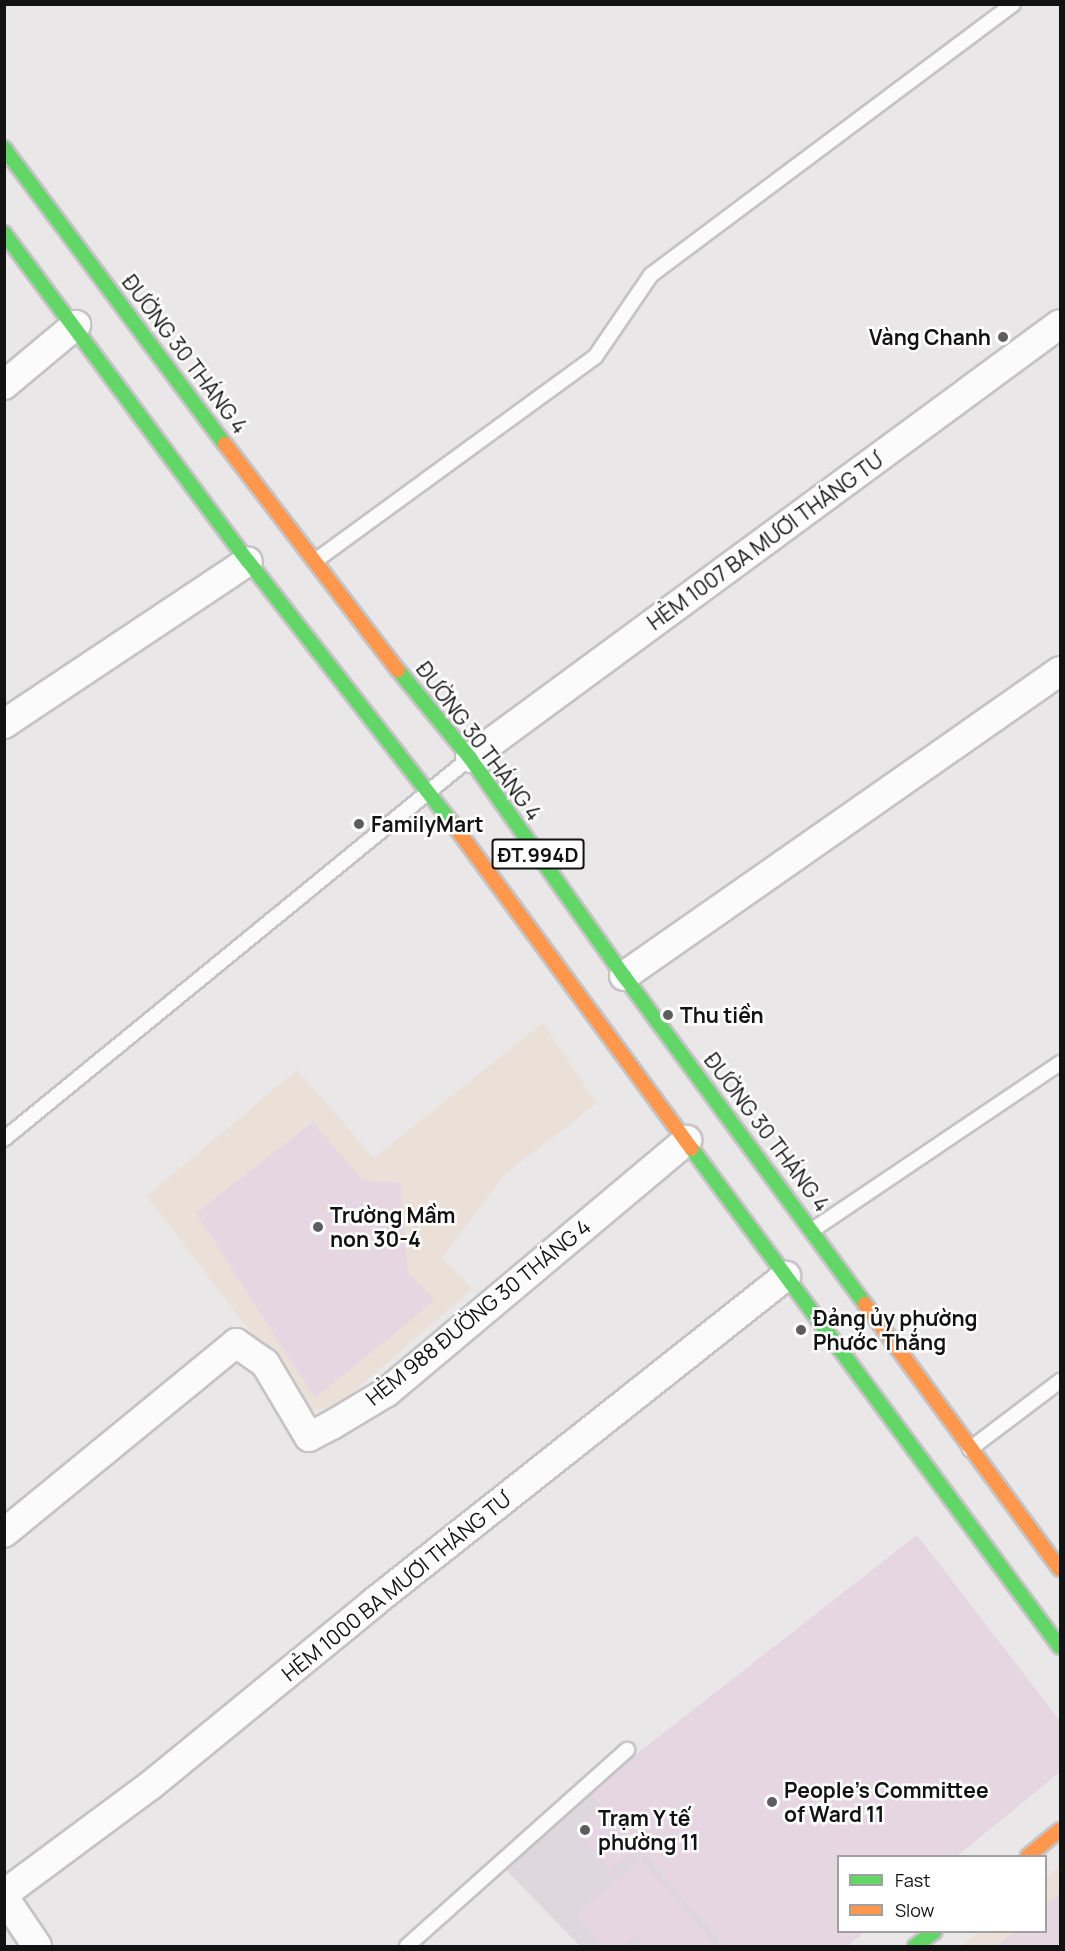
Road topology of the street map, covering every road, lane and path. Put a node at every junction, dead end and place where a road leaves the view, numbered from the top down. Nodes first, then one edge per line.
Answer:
1 (1013, 4) edge
2 (4, 148) edge
3 (4, 233) edge
4 (1060, 324) edge
5 (76, 325) junction
6 (4, 384) edge
7 (248, 561) junction
8 (315, 561) junction
9 (1060, 671) edge
10 (4, 724) edge
11 (470, 758) junction
12 (429, 792) junction
13 (624, 976) junction
14 (1060, 1062) edge
15 (4, 1139) edge
16 (687, 1140) junction
17 (814, 1228) junction
18 (786, 1276) junction
19 (1060, 1381) edge
20 (970, 1449) junction
21 (4, 1533) edge
22 (1060, 1569) edge
23 (1060, 1647) edge
24 (627, 1749) dead end
25 (1060, 1830) edge
26 (1030, 1855) edge
27 (4, 1896) edge
28 (933, 1933) edge
29 (37, 1947) edge
30 (407, 1947) edge
31 (915, 1947) edge

1 - 8 lane
2 - 8 main road, ĐƯỜNG 30 THÁNG 4 / ĐT.994D
3 - 5 main road, ĐT.994D
4 - 11 street, HẺM 1007 BA MƯƠI THÁNG TƯ
5 - 6 street
5 - 7 main road, ĐT.994D
7 - 10 street
7 - 12 main road, ĐT.994D
8 - 11 main road, ĐƯỜNG 30 THÁNG 4 / ĐT.994D
9 - 13 street
11 - 12 lane
11 - 13 main road, ĐƯỜNG 30 THÁNG 4 / ĐT.994D
12 - 15 lane
12 - 16 main road, ĐT.994D
13 - 17 main road, ĐƯỜNG 30 THÁNG 4 / ĐT.994D
14 - 17 lane
16 - 18 main road, ĐT.994D
16 - 21 street, HẺM 988 ĐƯỜNG 30 THÁNG 4
17 - 20 main road, ĐƯỜNG 30 THÁNG 4 / ĐT.994D
18 - 23 main road, ĐT.994D
18 - 27 street, HẺM 1000 BA MƯƠI THÁNG TƯ
19 - 20 lane
20 - 22 main road, ĐƯỜNG 30 THÁNG 4 / ĐT.994D
24 - 30 lane
25 - 26 main road
27 - 29 street, HẺM 1000 BA MƯƠI THÁNG TƯ
28 - 31 main road

